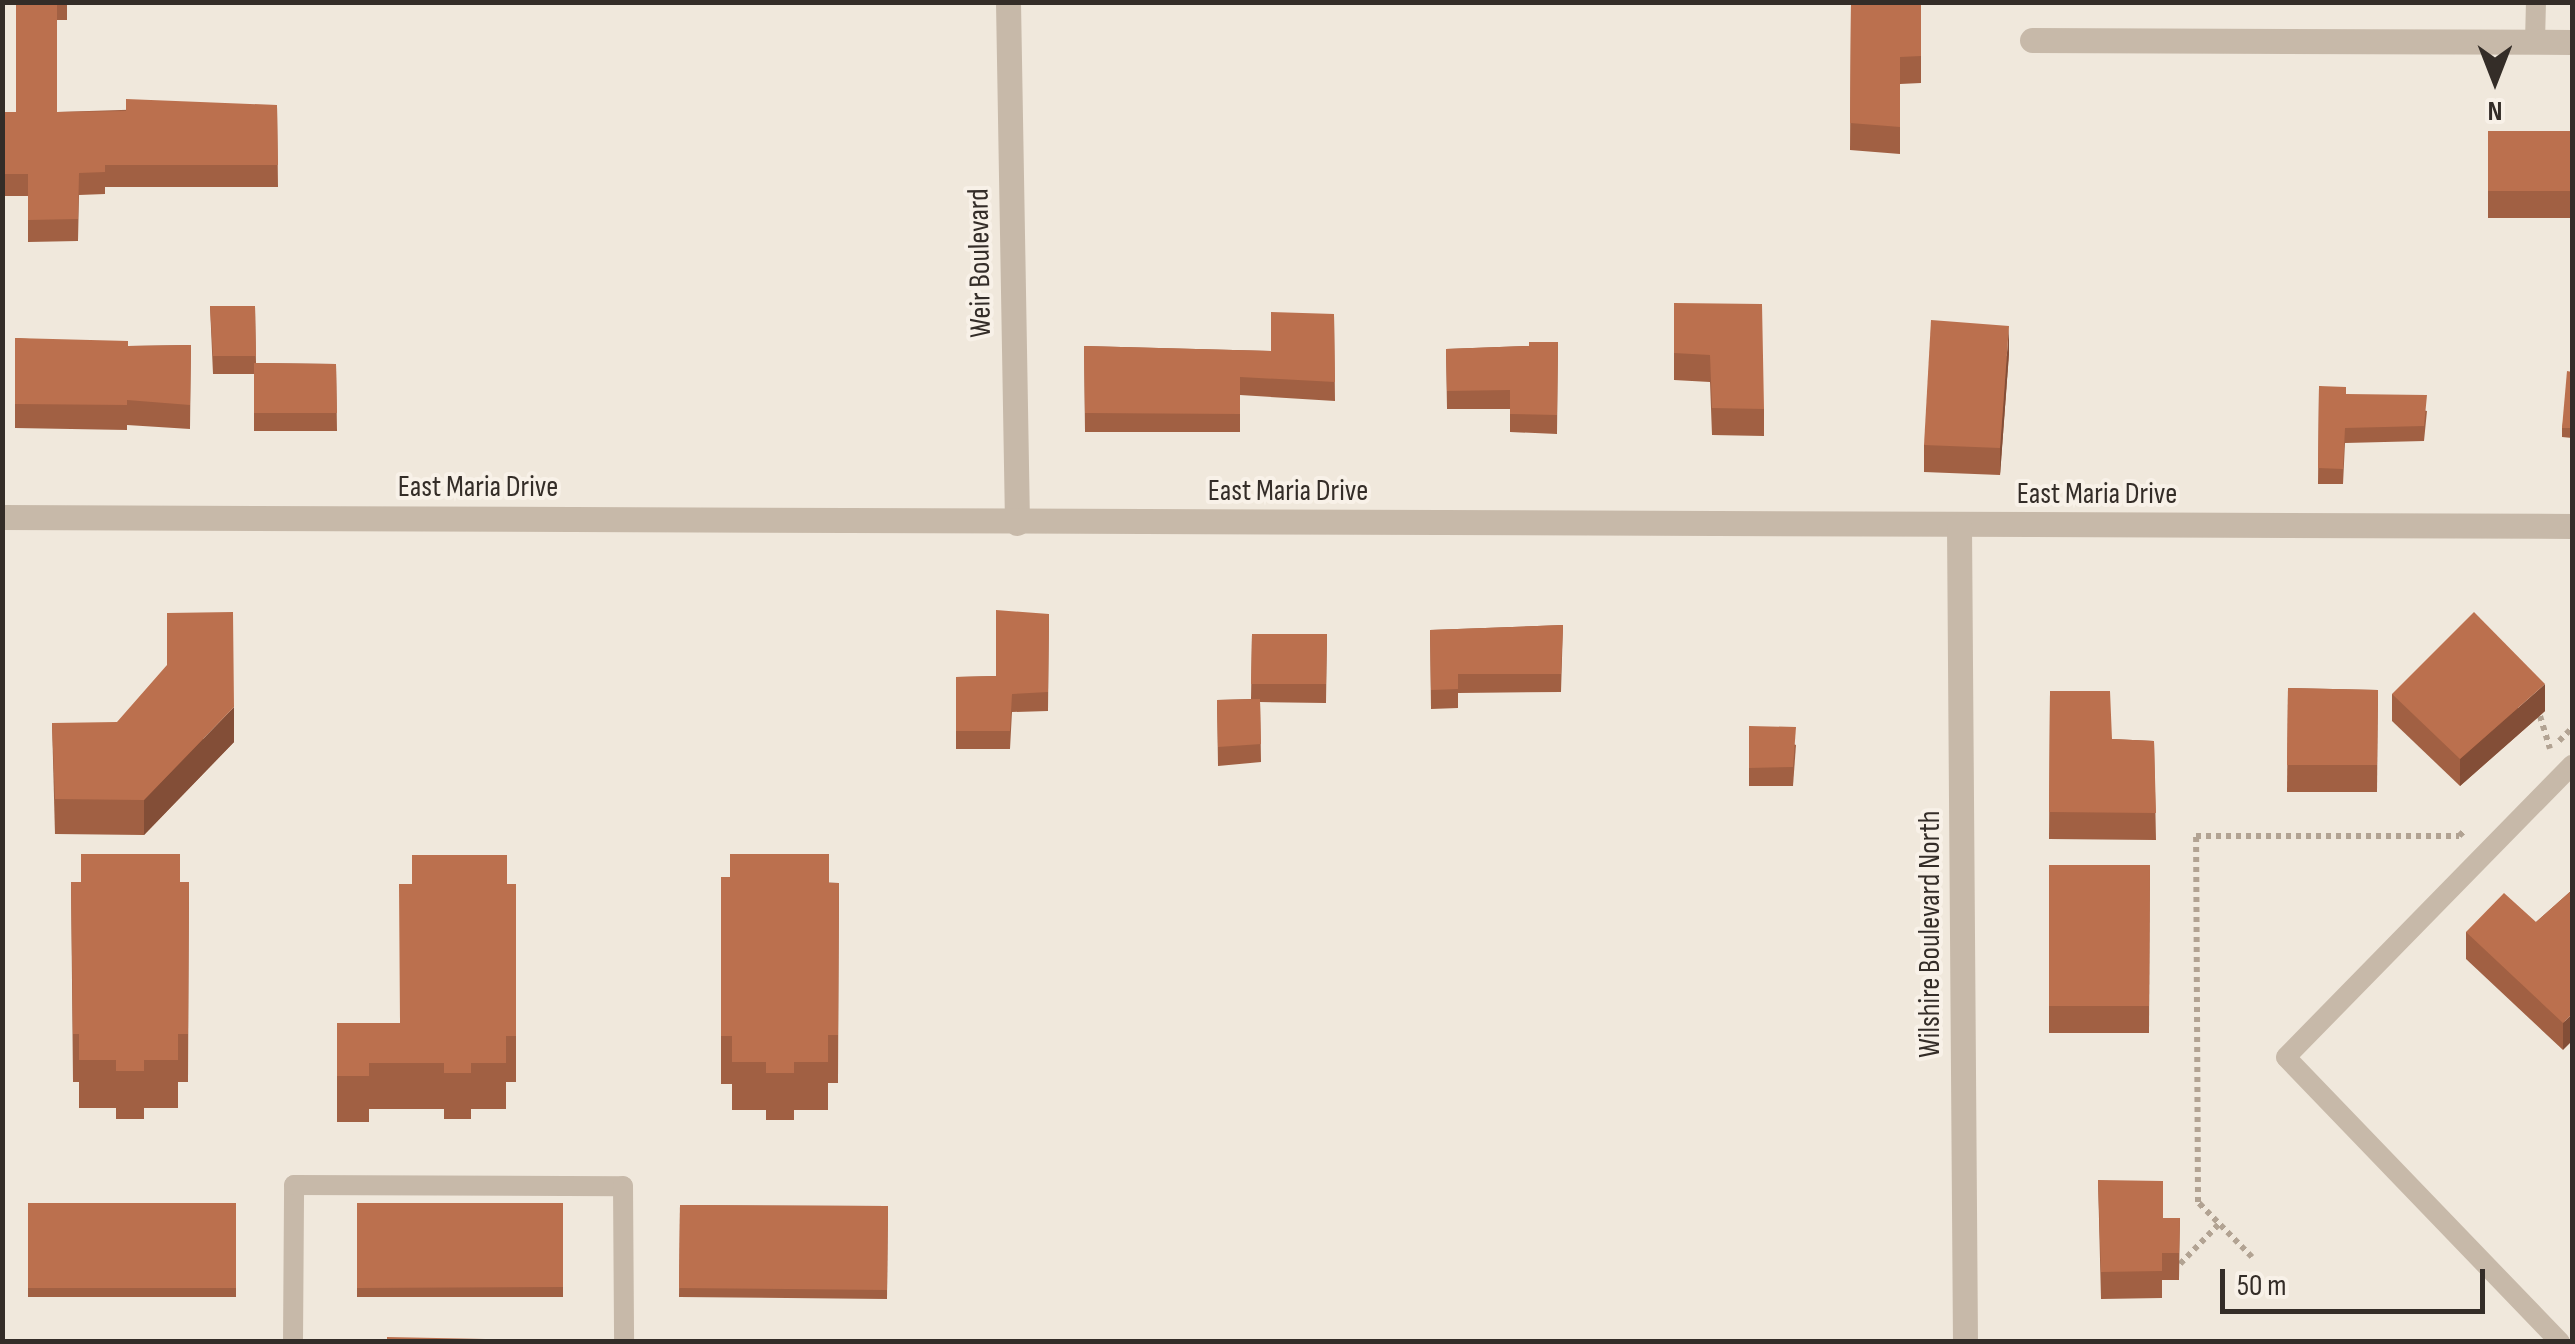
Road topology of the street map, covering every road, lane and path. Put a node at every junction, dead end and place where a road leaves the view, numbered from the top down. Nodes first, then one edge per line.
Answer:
1 (1008, 2) edge
2 (2536, 2) edge
3 (2032, 40) dead end
4 (2535, 42) junction
5 (2572, 42) edge
6 (2, 517) edge
7 (1017, 523) junction
8 (1959, 526) junction
9 (2572, 526) edge
10 (2540, 716) edge
11 (2572, 728) edge
12 (2550, 749) junction
13 (2537, 761) dead end
14 (2572, 765) edge
15 (2472, 823) dead end
16 (2220, 1223) junction
17 (2252, 1257) dead end
18 (2180, 1264) edge
19 (293, 1342) edge
20 (624, 1342) edge
21 (1965, 1342) edge
22 (2560, 1342) edge

1 - 7 street, Weir Boulevard
2 - 4 lane
3 - 4 street
4 - 5 street
6 - 7 street, East Maria Drive
7 - 8 street, East Maria Drive
8 - 9 street, East Maria Drive
8 - 21 street, Wilshire Boulevard North
10 - 12 path
11 - 12 path
12 - 13 path
14 - 22 lane
15 - 16 path
16 - 17 path
16 - 18 path
19 - 20 lane

